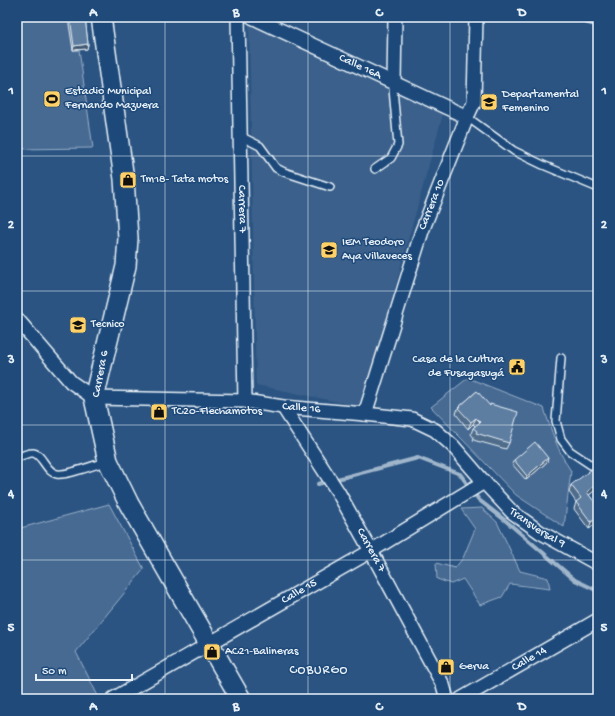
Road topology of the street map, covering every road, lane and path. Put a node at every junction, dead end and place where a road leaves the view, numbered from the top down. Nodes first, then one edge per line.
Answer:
1 (101, 17) edge
2 (238, 17) edge
3 (252, 17) edge
4 (395, 17) edge
5 (476, 17) edge
6 (590, 17) edge
7 (598, 19) edge
8 (394, 83) junction
9 (467, 117) junction
10 (240, 136) junction
11 (376, 169) dead end
12 (330, 187) dead end
13 (598, 188) edge
14 (17, 319) edge
15 (561, 358) dead end
16 (94, 398) junction
17 (244, 401) junction
18 (283, 407) junction
19 (365, 414) junction
20 (17, 458) edge
21 (108, 461) junction
22 (598, 467) edge
23 (481, 483) junction
24 (371, 551) junction
25 (598, 564) edge
26 (598, 620) edge
27 (210, 644) junction
28 (113, 699) edge
29 (241, 699) edge
30 (448, 699) edge
31 (461, 699) edge

1 - 16 street, Carrera 6
2 - 10 street, Carrera 7
3 - 8 street, Calle 16A
4 - 8 street
5 - 9 street, Carrera 10
6 - 7 street
8 - 9 street, Calle 16A
8 - 11 lane
9 - 13 lane
9 - 19 street, Carrera 10
10 - 12 lane
10 - 17 street, Carrera 7
14 - 16 street
15 - 22 lane
16 - 17 street, Calle 16
16 - 21 street, Carrera 6
17 - 18 street, Calle 16
18 - 19 street, Calle 16
18 - 24 street, Carrera 7
19 - 23 street, Calle 16
20 - 21 lane
21 - 27 street, Carrera 6
23 - 24 street, Calle 15
23 - 25 street, Transversal 9
24 - 27 street, Calle 15
24 - 30 street, Carrera 7
26 - 31 street, Calle 14
27 - 28 street, Calle 15
27 - 29 street, Carrera 6

